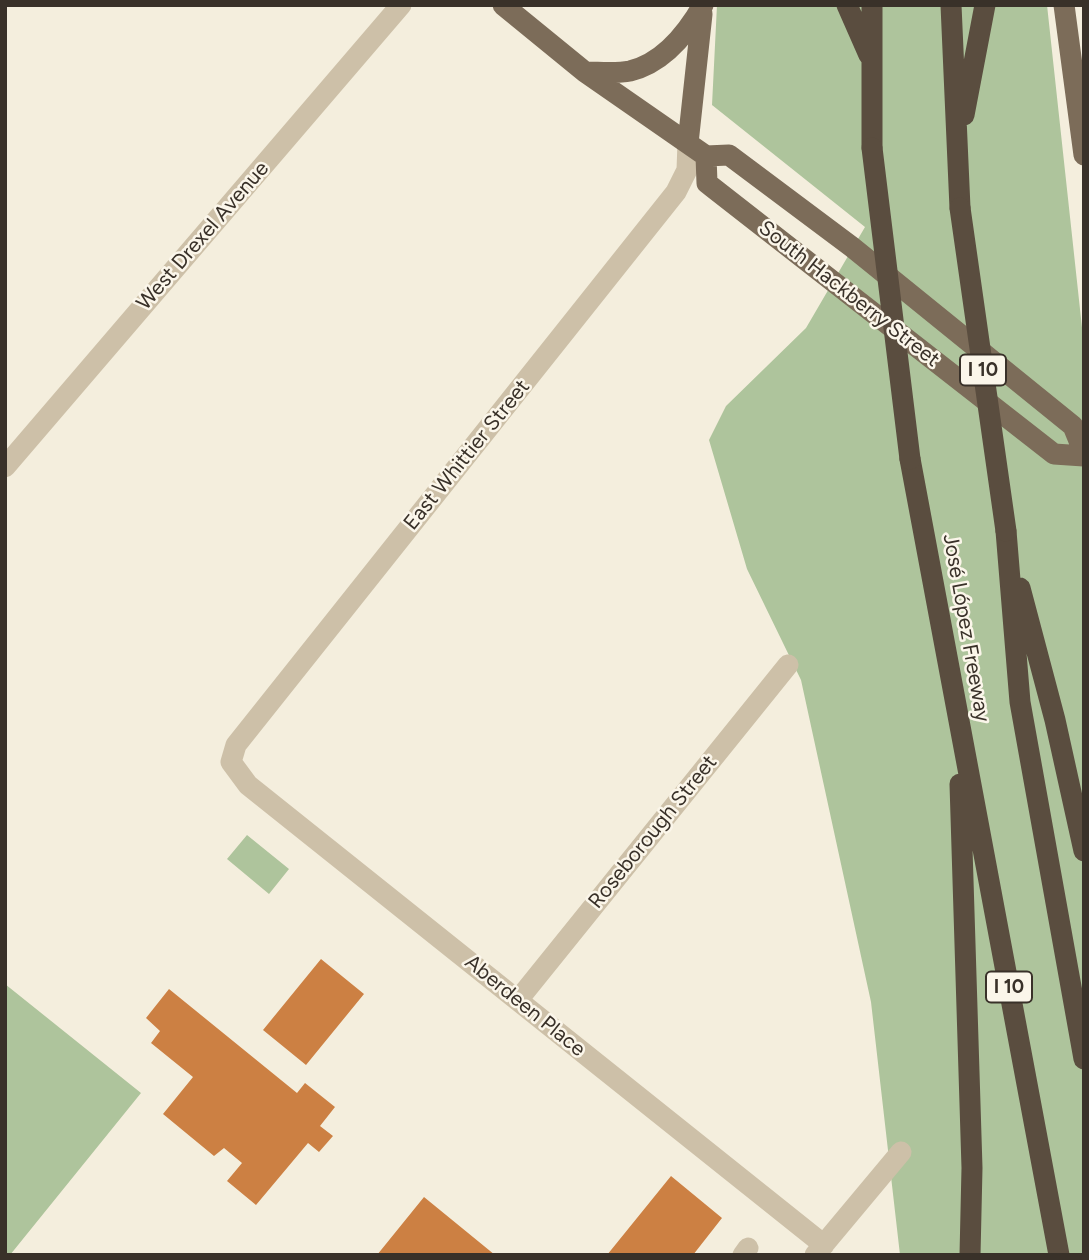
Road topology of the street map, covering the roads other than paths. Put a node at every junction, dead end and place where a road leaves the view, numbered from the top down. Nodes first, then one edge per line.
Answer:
1 (401, 5) edge
2 (503, 5) edge
3 (703, 5) edge
4 (847, 5) edge
5 (872, 5) edge
6 (951, 5) edge
7 (985, 5) edge
8 (1064, 5) edge
9 (871, 61) junction
10 (585, 72) junction
11 (688, 143) junction
12 (957, 151) junction
13 (1084, 155) edge
14 (706, 156) junction
15 (1084, 454) edge
16 (5, 467) edge
17 (1006, 531) junction
18 (788, 665) dead end
19 (958, 719) junction
20 (231, 762) joint
21 (1084, 851) edge
22 (518, 1000) junction
23 (1084, 1059) edge
24 (901, 1152) dead end
25 (820, 1250) edge
26 (970, 1255) edge
27 (1059, 1255) edge

1 - 16 street, West Drexel Avenue
2 - 10 main road, South Hackberry Street
3 - 10 main road
3 - 11 main road
4 - 9 highway
5 - 9 highway, José López Freeway / I 10
6 - 12 highway, José López Freeway / I 10
7 - 12 highway
8 - 13 main road
9 - 19 highway, José López Freeway / I 10, bridge
10 - 11 main road, South Hackberry Street
11 - 14 main road, South Hackberry Street
11 - 20 street, East Whittier Street
12 - 17 highway, José López Freeway / I 10, bridge
14 - 15 main road, South Hackberry Street
14 - 15 main road, South Hackberry Street
17 - 21 highway
17 - 23 highway, José López Freeway / I 10
18 - 22 street, Roseborough Street
19 - 26 highway
19 - 27 highway, José López Freeway / I 10
20 - 22 street, Aberdeen Place
22 - 25 street, Aberdeen Place
24 - 25 street

